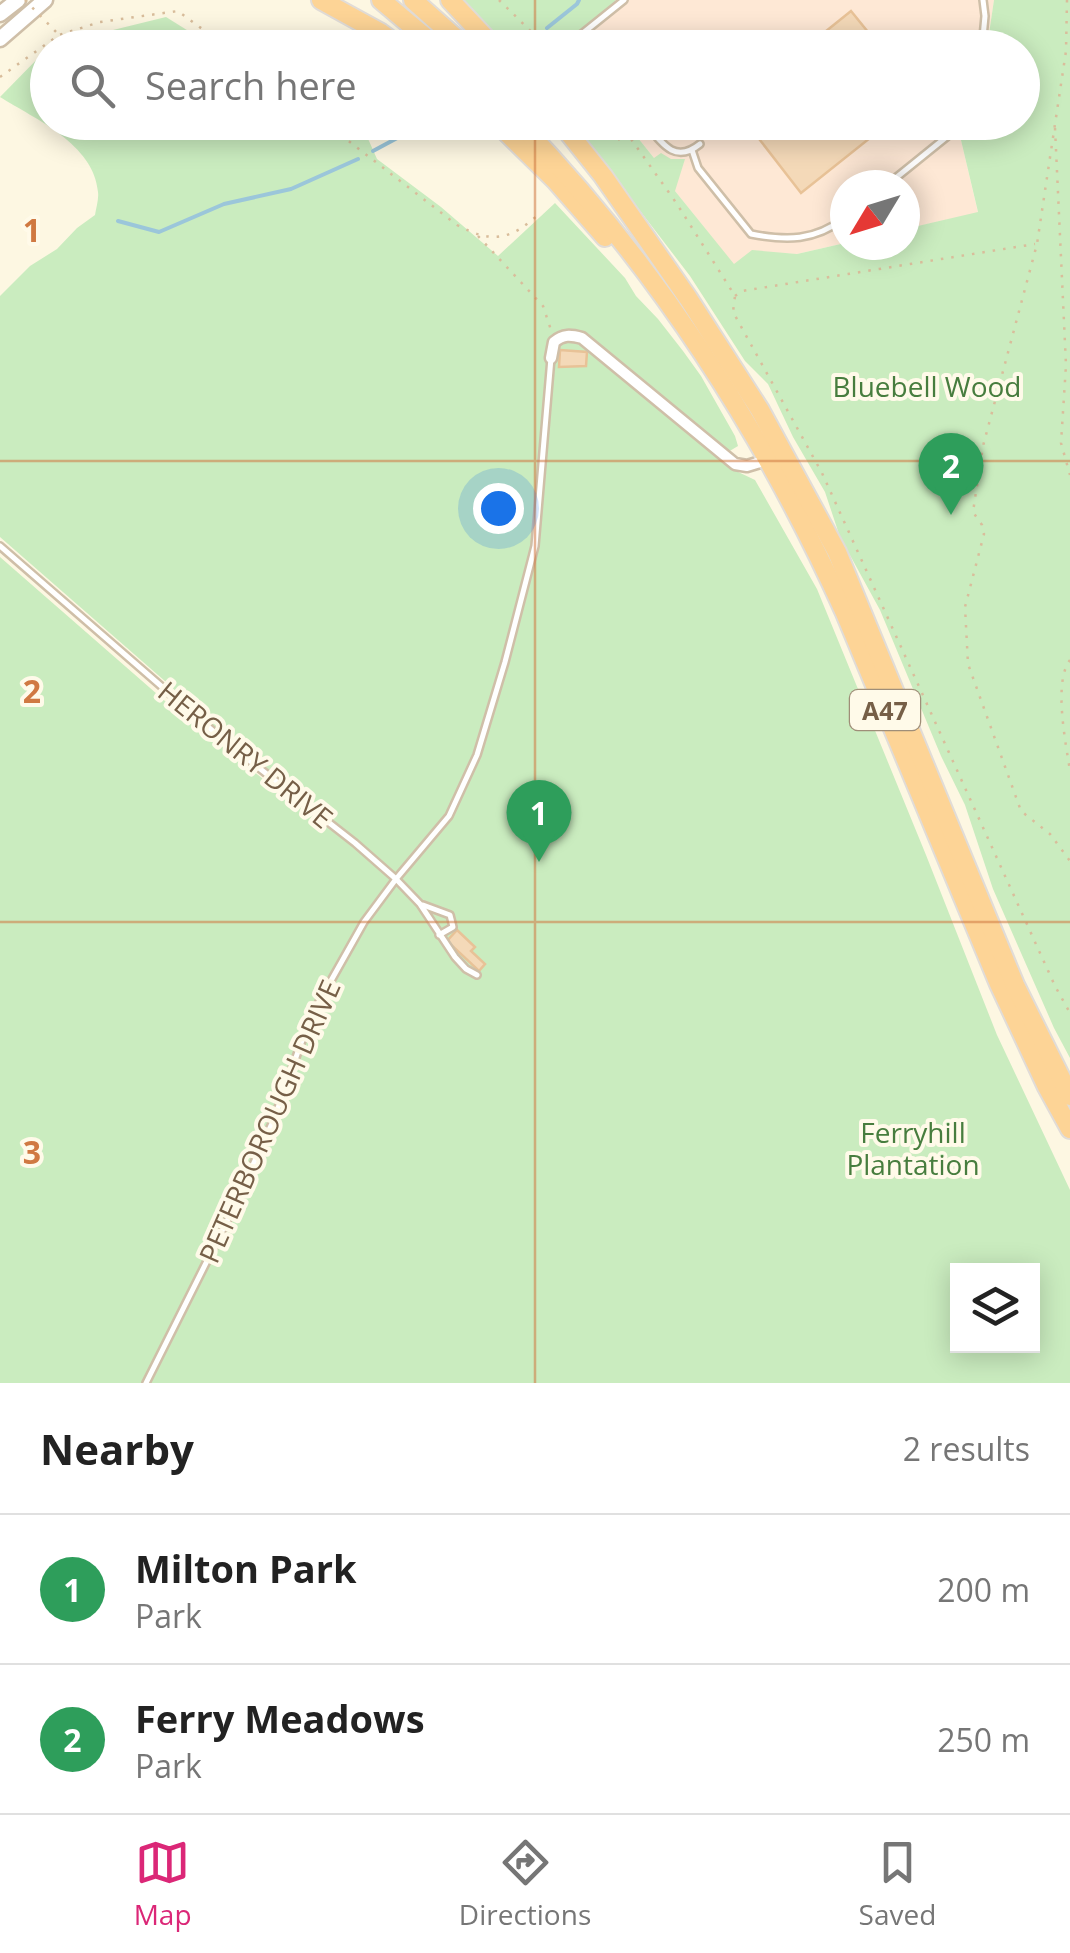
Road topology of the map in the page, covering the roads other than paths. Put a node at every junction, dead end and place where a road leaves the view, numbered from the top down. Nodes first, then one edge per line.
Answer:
1 (22, 0) edge
2 (46, 0) edge
3 (321, 0) edge
4 (381, 0) edge
5 (413, 0) edge
6 (450, 0) edge
7 (624, 0) edge
8 (983, 0) edge
9 (0, 14) edge
10 (376, 30) edge
11 (417, 30) edge
12 (447, 30) edge
13 (478, 30) edge
14 (587, 30) edge
15 (984, 30) edge
16 (0, 40) edge
17 (514, 140) edge
18 (534, 140) edge
19 (560, 140) edge
20 (574, 140) edge
21 (660, 140) edge
22 (943, 140) edge
23 (700, 144) dead end
24 (692, 150) junction
25 (906, 170) edge
26 (830, 229) edge
27 (680, 302) junction
28 (551, 358) joint
29 (767, 460) junction
30 (0, 546) edge
31 (396, 878) junction
32 (420, 904) junction
33 (440, 935) junction
34 (478, 975) dead end
35 (1070, 1096) edge
36 (1070, 1129) edge
37 (146, 1383) edge

1 - 9 street
2 - 16 street
3 - 10 highway
4 - 11 highway
5 - 12 highway
6 - 13 highway
7 - 14 lane
8 - 15 lane
17 - 27 highway, A47
18 - 27 highway, A47
19 - 27 highway, A47
20 - 27 highway, A47
21 - 24 lane
22 - 25 lane
23 - 24 lane
24 - 26 lane
27 - 29 highway, A47
27 - 35 highway, A47
28 - 29 street
28 - 31 lane, PETERBOROUGH DRIVE
29 - 36 highway, A47
30 - 31 lane, HERONRY DRIVE
31 - 32 lane, HERONRY DRIVE
31 - 37 lane, PETERBOROUGH DRIVE
32 - 33 lane, HERONRY DRIVE
32 - 33 lane
33 - 34 lane, HERONRY DRIVE

